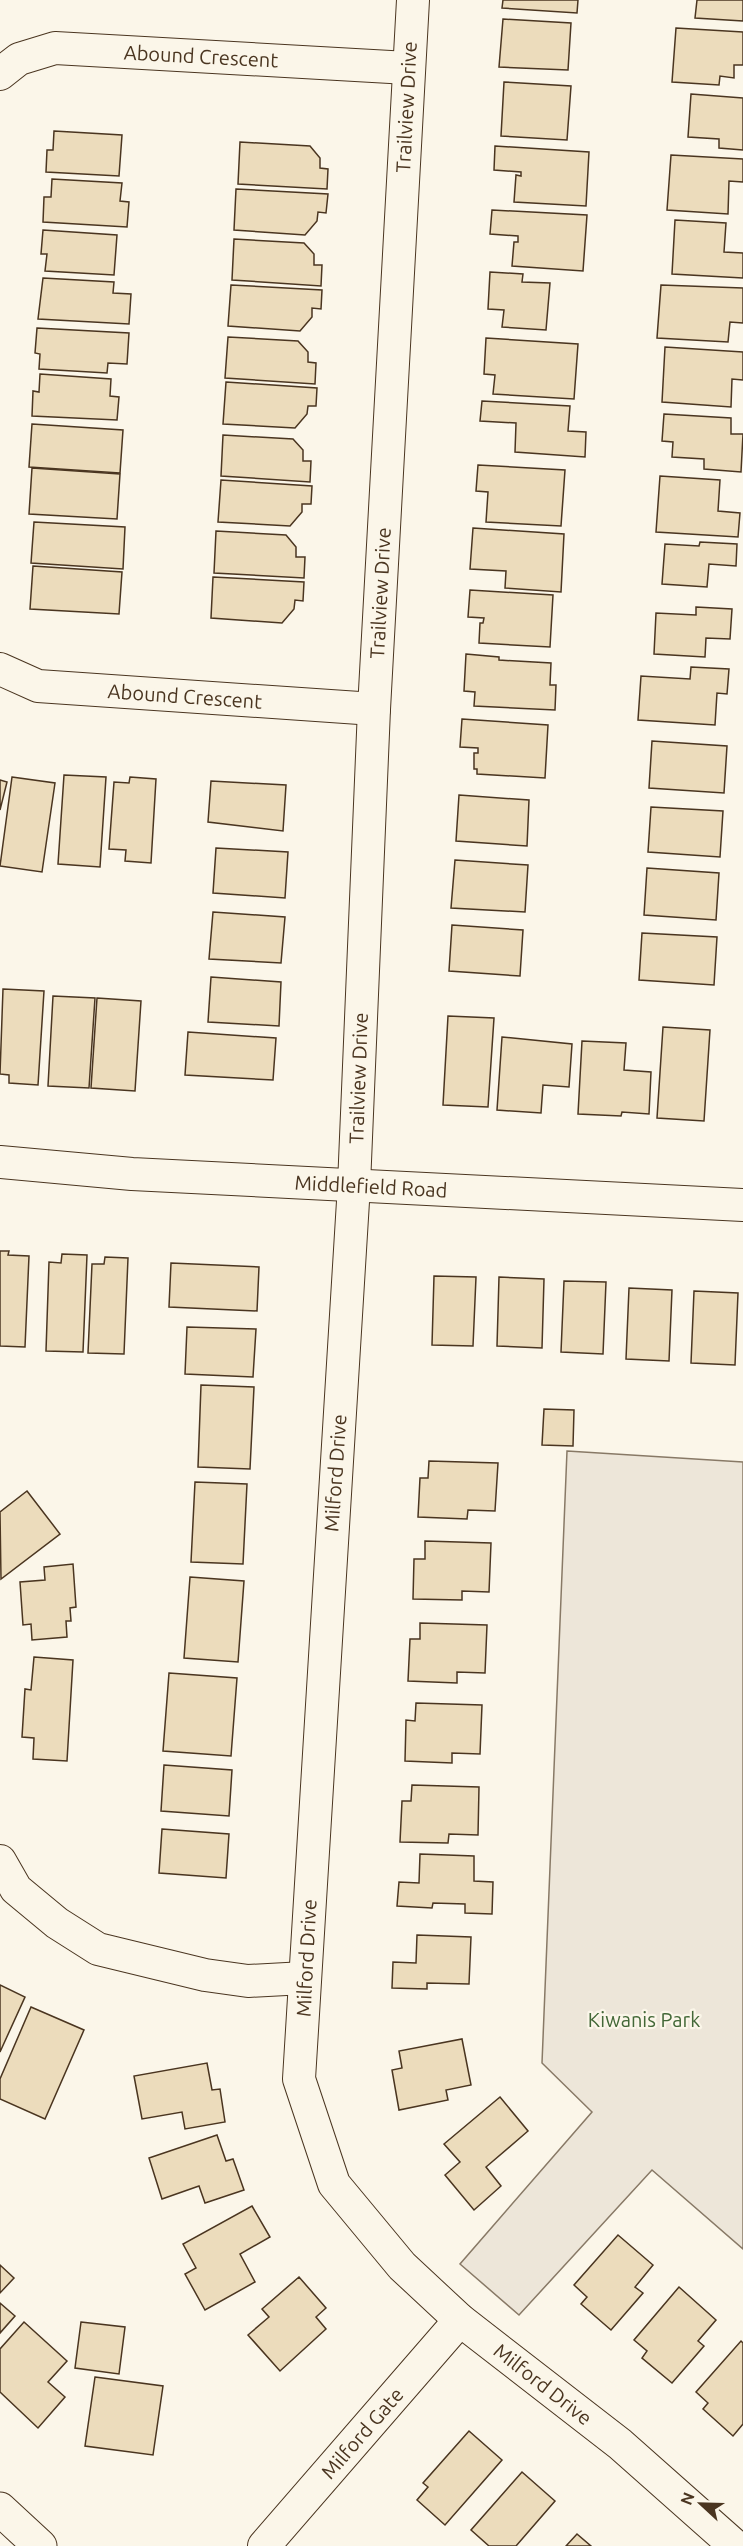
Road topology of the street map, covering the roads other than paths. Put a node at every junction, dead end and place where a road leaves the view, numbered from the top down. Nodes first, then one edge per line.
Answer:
1 (413, 0) edge
2 (408, 68) junction
3 (0, 74) edge
4 (0, 669) edge
5 (374, 709) junction
6 (0, 1162) edge
7 (354, 1185) junction
8 (743, 1205) edge
9 (0, 1861) edge
10 (304, 1978) junction
11 (460, 2320) junction
12 (0, 2509) edge
13 (40, 2546) edge
14 (264, 2546) edge
15 (735, 2546) edge

1 - 2 street, Trailview Drive
2 - 3 street, Abound Crescent
2 - 5 street, Trailview Drive
4 - 5 street, Abound Crescent
5 - 7 street, Trailview Drive
6 - 7 street, Middlefield Road
7 - 8 street, Middlefield Road
7 - 10 street, Milford Drive
9 - 10 street
10 - 11 street, Milford Drive
11 - 14 street, Milford Gate
11 - 15 street, Milford Drive
12 - 13 street

